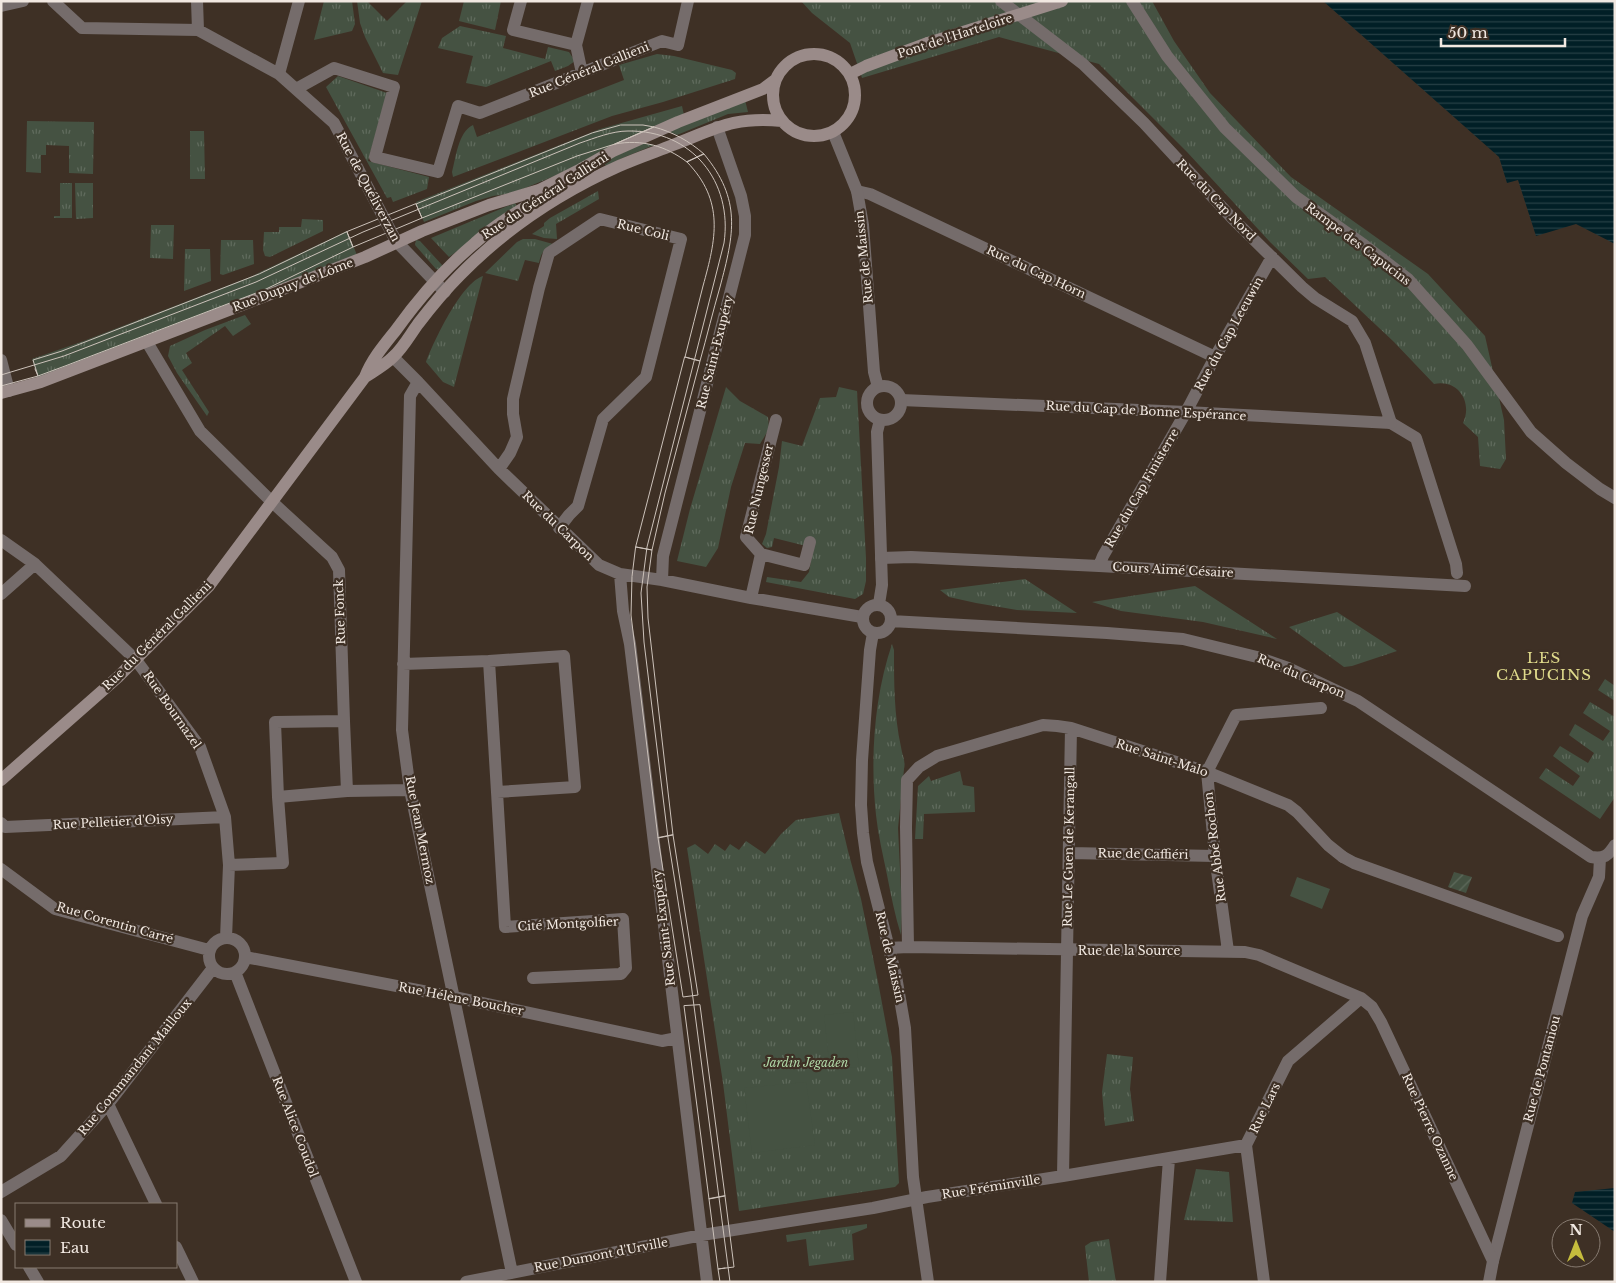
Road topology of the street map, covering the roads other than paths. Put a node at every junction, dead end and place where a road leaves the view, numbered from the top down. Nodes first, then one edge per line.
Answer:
1 (23, 1) edge
2 (53, 1) edge
3 (197, 1) edge
4 (298, 1) edge
5 (521, 1) edge
6 (588, 1) edge
7 (688, 1) edge
8 (1001, 1) edge
9 (1062, 1) edge
10 (1132, 1) edge
11 (1, 6) edge
12 (198, 30) junction
13 (576, 45) junction
14 (582, 73) junction
15 (279, 74) junction
16 (850, 74) junction
17 (775, 80) junction
18 (296, 89) junction
19 (782, 120) junction
20 (717, 127) junction
21 (832, 132) junction
22 (581, 169) junction
23 (856, 191) junction
24 (396, 241) junction
25 (1272, 257) junction
26 (435, 282) junction
27 (445, 292) junction
28 (147, 342) junction
29 (393, 357) junction
30 (1215, 357) junction
31 (1, 360) edge
32 (365, 378) junction
33 (418, 382) junction
34 (878, 386) junction
35 (5, 392) edge
36 (902, 400) junction
37 (1186, 412) junction
38 (776, 420) dead end
39 (880, 420) junction
40 (1391, 423) junction
41 (499, 469) junction
42 (1615, 498) edge
43 (271, 501) junction
44 (559, 528) junction
45 (1, 540) edge
46 (810, 542) dead end
47 (761, 554) junction
48 (881, 558) junction
49 (35, 564) junction
50 (1099, 566) junction
51 (1457, 573) dead end
52 (620, 574) junction
53 (662, 580) junction
54 (1465, 586) dead end
55 (1, 594) edge
56 (751, 598) junction
57 (879, 604) junction
58 (862, 617) junction
59 (891, 621) junction
60 (873, 633) junction
61 (136, 660) junction
62 (489, 660) junction
63 (403, 664) junction
64 (1322, 708) dead end
65 (344, 721) junction
66 (1071, 728) junction
67 (1207, 772) junction
68 (1, 780) edge
69 (410, 790) junction
70 (347, 791) junction
71 (496, 792) junction
72 (278, 797) junction
73 (225, 817) junction
74 (1, 823) edge
75 (1070, 853) junction
76 (1608, 855) edge
77 (1216, 856) junction
78 (229, 865) junction
79 (1, 869) edge
80 (1558, 936) dead end
81 (226, 938) junction
82 (908, 947) junction
83 (889, 948) junction
84 (209, 950) junction
85 (1067, 950) junction
86 (1228, 951) junction
87 (245, 957) junction
88 (213, 968) junction
89 (235, 972) junction
90 (533, 978) dead end
91 (454, 997) junction
92 (1361, 998) junction
93 (677, 1038) junction
94 (108, 1104) junction
95 (1246, 1145) junction
96 (1168, 1159) junction
97 (1063, 1176) junction
98 (1, 1192) edge
99 (916, 1199) junction
100 (156, 1203) edge
101 (1, 1220) edge
102 (736, 1230) joint
103 (702, 1235) junction
104 (15, 1243) edge
105 (178, 1250) edge
106 (1493, 1261) junction
107 (30, 1268) edge
108 (512, 1273) junction
109 (38, 1282) edge
110 (193, 1282) edge
111 (356, 1282) edge
112 (466, 1282) edge
113 (707, 1282) edge
114 (928, 1282) edge
115 (1160, 1282) edge
116 (1264, 1282) edge
117 (1489, 1282) edge

1 - 11 street
2 - 12 street
3 - 12 street
4 - 15 street
5 - 13 street
6 - 13 street
7 - 14 street, Rue Général Gallieni
8 - 25 street, Rue du Cap Nord
9 - 16 main road, Pont de l'Harteloire, bridge
10 - 42 street, Rampe des Capucins
12 - 15 street, Rue de Quéliverzan
13 - 14 street
14 - 18 street, Rue Général Gallieni
15 - 18 street, Rue de Quéliverzan
16 - 17 main road
16 - 21 main road
17 - 19 main road
17 - 22 main road, Rue du Général Gallieni
18 - 24 street, Rue de Quéliverzan
19 - 20 main road, Rue du Général Gallieni
19 - 21 main road
20 - 27 main road, Rue du Général Gallieni
20 - 53 street, Rue Saint-Exupéry
21 - 23 street, Rue de Maissin
22 - 24 main road, Rue Dupuy de Lôme
22 - 26 main road, Rue du Général Gallieni
23 - 30 street, Rue du Cap Horn
23 - 34 street, Rue de Maissin
24 - 26 street, Rue de Quéliverzan
24 - 28 main road, Rue Dupuy de Lôme
25 - 30 street, Rue du Cap Leeuwin
25 - 40 street, Rue du Cap Nord
26 - 27 street, Rue de Quéliverzan
26 - 32 main road, Rue du Général Gallieni
27 - 29 main road, Rue du Général Gallieni
28 - 35 main road, Rue Dupuy de Lôme
28 - 43 street, Rue Fonck
29 - 32 main road, Rue du Général Gallieni
29 - 33 street, Rue du Carpon
30 - 37 street, Rue du Cap Leeuwin
31 - 35 street
32 - 43 main road, Rue du Général Gallieni
33 - 41 street, Rue du Carpon
33 - 63 street, Rue Jean Mermoz
34 - 36 street
34 - 39 street
36 - 37 street, Rue du Cap de Bonne Espérance
36 - 39 street
37 - 40 street, Rue du Cap de Bonne Espérance
37 - 50 street, Rue du Cap Finisterre
38 - 47 street, Rue Nungesser
39 - 48 street
40 - 51 street
41 - 44 street, Rue du Carpon
41 - 44 street, Rue Coli
43 - 61 main road, Rue du Général Gallieni
43 - 65 street, Rue Fonck
44 - 52 street, Rue du Carpon
45 - 49 street, Rue Bournazel
46 - 47 street
47 - 56 street
48 - 50 street, Cours Aimé Césaire
48 - 57 street
49 - 55 street
49 - 61 street, Rue Bournazel
50 - 54 street, Cours Aimé Césaire
52 - 53 street, Rue du Carpon
52 - 93 street, Rue Saint-Exupéry
53 - 56 street, Rue du Carpon
56 - 58 street, Rue du Carpon
57 - 58 street
57 - 59 street
58 - 60 street
59 - 60 street
59 - 76 street, Rue du Carpon
60 - 83 street, Rue de Maissin
61 - 68 main road, Rue du Général Gallieni
61 - 73 street, Rue Bournazel
62 - 63 street
62 - 71 street, Cité Montgolfier
62 - 71 street
63 - 69 street, Rue Jean Mermoz
64 - 67 street
65 - 70 street, Rue Fonck
65 - 72 street
66 - 67 street, Rue Saint-Malo
66 - 75 street, Rue Le Guen de Kerangall
66 - 82 street, Rue Saint-Malo
67 - 77 street, Rue Abbé Rochon
67 - 80 street, Rue Saint-Malo
69 - 70 street
69 - 91 street, Rue Jean Mermoz
70 - 72 street
71 - 90 street, Cité Montgolfier
72 - 78 street
73 - 74 street, Rue Pelletier d'Oisy
73 - 78 street, Rue Bournazel
75 - 77 street, Rue de Caffiéri
75 - 85 street, Rue Le Guen de Kerangall
76 - 106 street, Rue de Pontaniou
77 - 86 street, Rue Abbé Rochon
78 - 81 street, Rue Bournazel
79 - 84 street, Rue Corentin Carré
81 - 84 street
81 - 87 street
82 - 83 street, Rue de la Source
82 - 85 street, Rue de la Source
83 - 99 street, Rue de Maissin
84 - 88 street
85 - 86 street, Rue de la Source
85 - 97 street, Rue Le Guen de Kerangall
86 - 92 street, Rue de la Source
87 - 89 street
87 - 91 street, Rue Hélène Boucher
88 - 89 street
88 - 94 street, Rue Commandant Mailloux
89 - 111 street, Rue Alice Coudol
91 - 93 street, Rue Hélène Boucher
91 - 108 street, Rue Jean Mermoz
92 - 95 street, Rue Lars
92 - 106 street, Rue Pierre Ozanne
93 - 103 street, Rue Saint-Exupéry
94 - 98 street, Rue Commandant Mailloux
94 - 100 street
95 - 96 street, Rue Fréminville
95 - 116 street, Rue Lars
96 - 97 street, Rue Fréminville
96 - 115 street
97 - 99 street, Rue Fréminville
99 - 102 street, Rue Fréminville
99 - 114 street, Rue de Maissin
101 - 104 street
102 - 103 street, Rue Dumont d'Urville
103 - 108 street, Rue Dumont d'Urville
103 - 113 street, Rue Saint-Exupéry
105 - 110 street
106 - 117 street, Rue de Pontaniou
107 - 109 street
108 - 112 street, Rue Dumont d'Urville

